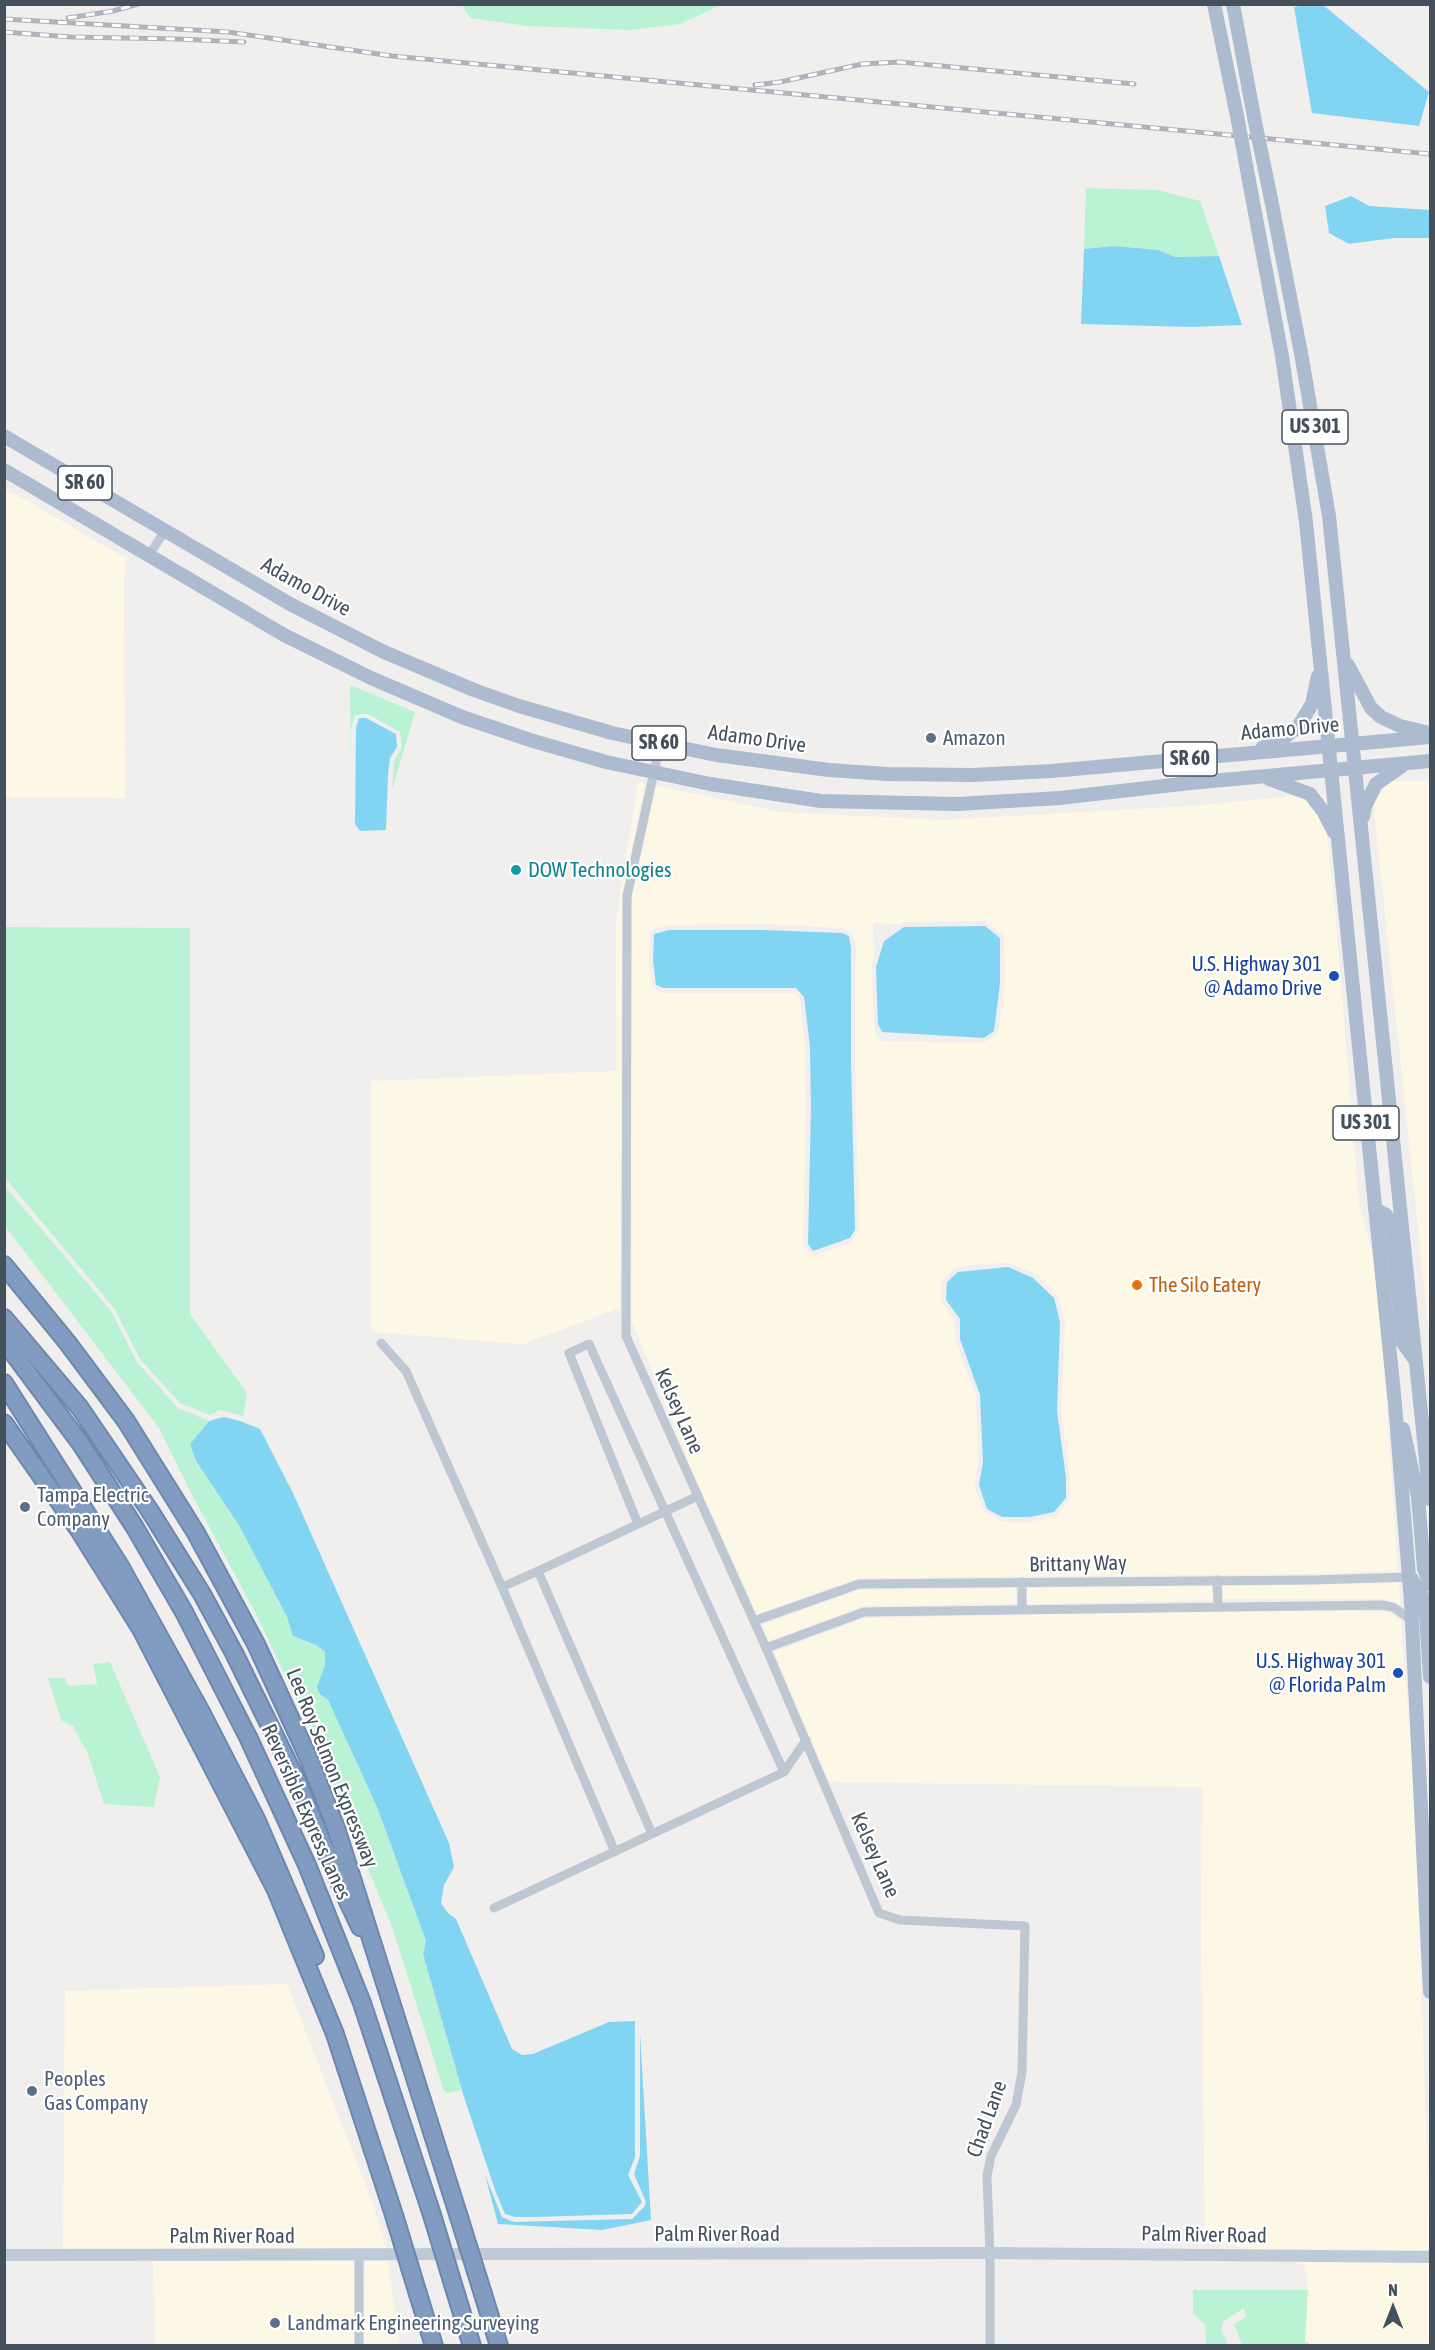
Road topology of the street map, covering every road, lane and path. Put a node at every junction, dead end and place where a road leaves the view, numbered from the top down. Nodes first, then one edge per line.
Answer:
1 (1214, 4) edge
2 (1233, 4) edge
3 (4, 436) edge
4 (4, 470) edge
5 (165, 531) junction
6 (149, 555) junction
7 (1345, 659) junction
8 (1321, 662) junction
9 (1431, 735) edge
10 (660, 744) junction
11 (1352, 744) junction
12 (1328, 746) junction
13 (1248, 754) junction
14 (1431, 761) edge
15 (1407, 763) junction
16 (1355, 767) junction
17 (1330, 768) junction
18 (653, 772) junction
19 (1264, 777) junction
20 (1361, 825) junction
21 (1338, 842) junction
22 (1375, 1209) junction
23 (4, 1265) edge
24 (4, 1318) edge
25 (4, 1341) edge
26 (381, 1343) dead end
27 (1416, 1362) junction
28 (4, 1383) edge
29 (1395, 1404) junction
30 (4, 1423) edge
31 (698, 1496) junction
32 (1431, 1499) edge
33 (664, 1511) junction
34 (638, 1524) junction
35 (538, 1571) junction
36 (1409, 1577) junction
37 (1217, 1580) junction
38 (1022, 1582) junction
39 (1431, 1584) edge
40 (502, 1587) junction
41 (1218, 1605) junction
42 (1022, 1610) junction
43 (1413, 1621) junction
44 (754, 1622) junction
45 (766, 1648) junction
46 (1431, 1677) edge
47 (806, 1740) junction
48 (1419, 1747) junction
49 (784, 1772) junction
50 (1431, 1820) edge
51 (652, 1834) junction
52 (615, 1852) junction
53 (495, 1908) dead end
54 (1025, 1926) joint
55 (1429, 1938) edge
56 (376, 1950) junction
57 (1431, 1992) edge
58 (335, 2034) junction
59 (990, 2253) junction
60 (4, 2255) edge
61 (359, 2255) junction
62 (1431, 2257) edge
63 (359, 2346) edge
64 (434, 2346) edge
65 (472, 2346) edge
66 (499, 2346) edge
67 (990, 2346) edge

1 - 8 main road, US 301, bridge
2 - 7 main road, US 301, bridge
3 - 5 main road, Adamo Drive / SR 60
4 - 6 main road, Adamo Drive / SR 60
5 - 6 street
5 - 10 main road, Adamo Drive / SR 60
6 - 18 main road, Adamo Drive / SR 60
7 - 9 main road
7 - 11 main road, US 301
8 - 12 main road, US 301
8 - 13 main road
9 - 11 main road, Adamo Drive / SR 60
10 - 13 main road, Adamo Drive / SR 60
10 - 18 street, Kelsey Lane
11 - 12 main road, Adamo Drive / SR 60
11 - 16 main road, US 301
12 - 13 main road, Adamo Drive / SR 60
12 - 17 main road, US 301
14 - 15 main road, Adamo Drive
15 - 16 main road, Adamo Drive
15 - 20 main road
16 - 17 main road, Adamo Drive
16 - 20 main road, US 301
17 - 19 main road, Adamo Drive / SR 60
17 - 21 main road, US 301
18 - 19 main road, Adamo Drive / SR 60
18 - 31 street, Kelsey Lane
19 - 21 main road
20 - 27 main road, US 301
21 - 22 main road, US 301
22 - 27 main road
22 - 29 main road, US 301
23 - 56 highway, Lee Roy Selmon Expressway
24 - 56 highway
25 - 65 highway, Reversible Express Lanes, bridge
26 - 40 street
27 - 32 main road, US 301
28 - 58 highway
29 - 36 main road, US 301
29 - 39 main road
30 - 58 highway
31 - 33 street
31 - 44 street, Kelsey Lane
33 - 34 street
33 - 34 street
33 - 49 street
34 - 35 street
35 - 40 street
35 - 51 street
36 - 37 street, Brittany Way
36 - 43 main road, US 301
36 - 46 main road
37 - 38 street, Brittany Way
37 - 41 street
38 - 42 street
38 - 44 street, Brittany Way
40 - 52 street
41 - 42 street
41 - 43 street
42 - 45 street
43 - 48 main road, US 301
44 - 45 street, Kelsey Lane
45 - 47 street, Kelsey Lane
47 - 49 street
47 - 54 street, Kelsey Lane
48 - 50 main road
48 - 55 main road, US 301
49 - 51 street
51 - 52 street
52 - 53 street
54 - 59 street, Chad Lane
55 - 57 main road, US 301
56 - 66 highway, Lee Roy Selmon Expressway, bridge
58 - 64 highway, bridge
59 - 61 street, Palm River Road
59 - 62 street, Palm River Road
59 - 67 street, Chad Lane
60 - 61 street, Palm River Road
61 - 63 street

